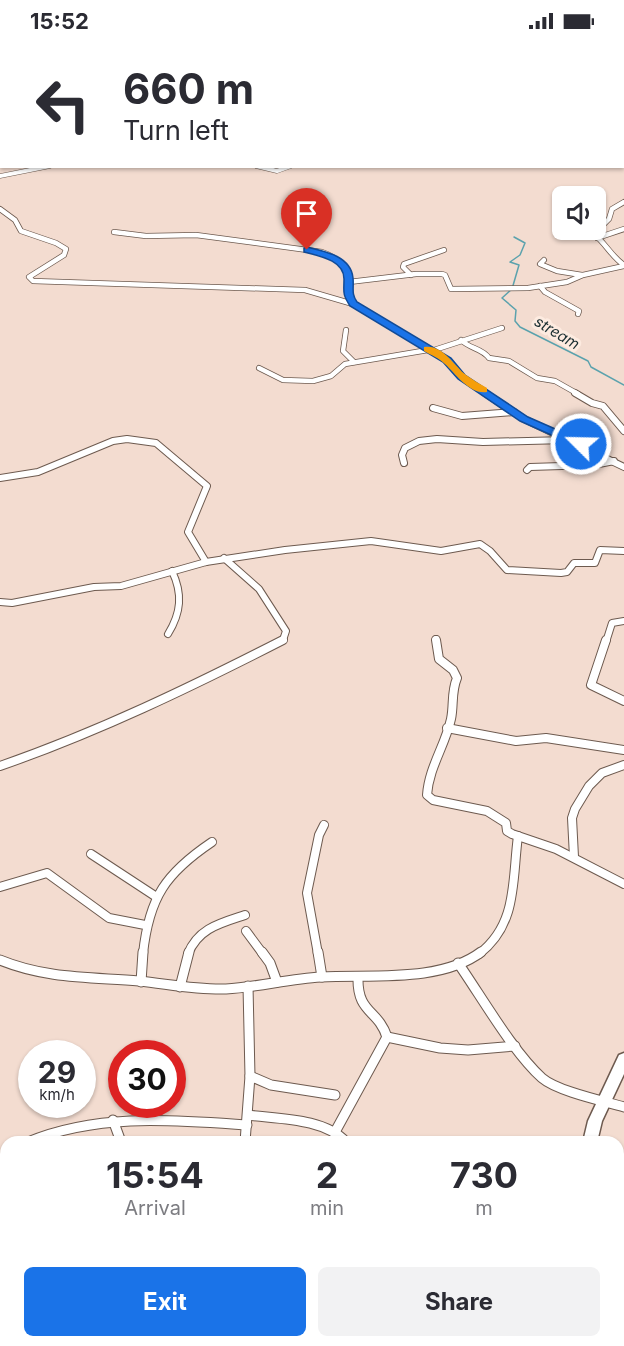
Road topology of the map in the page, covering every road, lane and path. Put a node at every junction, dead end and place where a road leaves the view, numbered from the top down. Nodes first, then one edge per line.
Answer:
1 (40, 168) edge
2 (264, 168) edge
3 (285, 168) edge
4 (0, 176) edge
5 (624, 202) edge
6 (0, 209) edge
7 (606, 222) edge
8 (624, 229) edge
9 (114, 232) dead end
10 (614, 233) junction
11 (624, 234) edge
12 (606, 235) edge
13 (600, 240) edge
14 (444, 250) dead end
15 (544, 260) dead end
16 (624, 265) edge
17 (411, 275) junction
18 (583, 275) junction
19 (348, 282) junction
20 (540, 286) junction
21 (353, 304) junction
22 (578, 314) dead end
23 (502, 328) dead end
24 (346, 330) dead end
25 (461, 340) junction
26 (430, 350) junction
27 (354, 362) junction
28 (259, 368) dead end
29 (433, 408) dead end
30 (514, 412) junction
31 (600, 428) dead end
32 (624, 431) edge
33 (571, 440) junction
34 (404, 463) dead end
35 (621, 464) edge
36 (527, 470) dead end
37 (0, 478) edge
38 (624, 551) edge
39 (224, 558) junction
40 (206, 562) junction
41 (172, 571) junction
42 (0, 602) edge
43 (624, 621) edge
44 (168, 634) dead end
45 (436, 639) dead end
46 (624, 701) edge
47 (447, 728) junction
48 (624, 750) edge
49 (624, 765) edge
50 (0, 766) edge
51 (324, 825) dead end
52 (518, 836) junction
53 (212, 842) dead end
54 (91, 854) dead end
55 (574, 857) junction
56 (624, 884) edge
57 (0, 887) edge
58 (155, 896) junction
59 (245, 915) dead end
60 (145, 925) junction
61 (246, 931) dead end
62 (0, 960) edge
63 (458, 963) junction
64 (322, 977) junction
65 (358, 977) junction
66 (141, 982) junction
67 (277, 982) junction
68 (248, 986) junction
69 (180, 987) junction
70 (387, 1037) junction
71 (515, 1046) junction
72 (624, 1059) edge
73 (250, 1076) junction
74 (335, 1095) dead end
75 (605, 1102) junction
76 (624, 1107) edge
77 (248, 1115) junction
78 (113, 1120) junction
79 (247, 1125) junction
80 (335, 1131) junction
81 (46, 1136) edge
82 (119, 1136) edge
83 (246, 1136) edge
84 (340, 1136) edge
85 (591, 1136) edge

1 - 4 street
2 - 3 street
5 - 7 street
6 - 21 street
8 - 10 street
9 - 19 street
10 - 11 street
10 - 12 street
13 - 16 street
14 - 17 street
15 - 18 street
16 - 18 street
17 - 19 street
17 - 20 street
18 - 20 street
19 - 21 street
20 - 22 street
21 - 26 street
23 - 25 street
24 - 27 street
25 - 26 street
25 - 32 street
26 - 27 street
26 - 30 street
27 - 28 street
29 - 30 street
30 - 33 street
31 - 33 street
33 - 34 street
33 - 35 street
35 - 36 street
37 - 40 street
38 - 39 street
39 - 40 street
39 - 50 street
40 - 41 street
41 - 42 street
41 - 44 street
43 - 46 street
45 - 47 street
47 - 48 street
47 - 52 street
49 - 55 street
51 - 64 street
52 - 55 street
52 - 63 street
53 - 58 street
54 - 58 street
55 - 56 street
57 - 60 street
58 - 60 street
59 - 69 street
60 - 66 street
61 - 67 street
62 - 66 street
63 - 65 street
63 - 71 street
64 - 65 street
64 - 67 street
65 - 70 street
66 - 69 street
67 - 68 street
68 - 69 street
68 - 73 street
70 - 71 street
70 - 80 street
71 - 75 street
72 - 75 street
73 - 74 street
73 - 77 street
75 - 76 street
75 - 85 street
77 - 79 street
77 - 80 street
78 - 79 street
78 - 81 street
78 - 82 street
79 - 83 street
80 - 84 street

